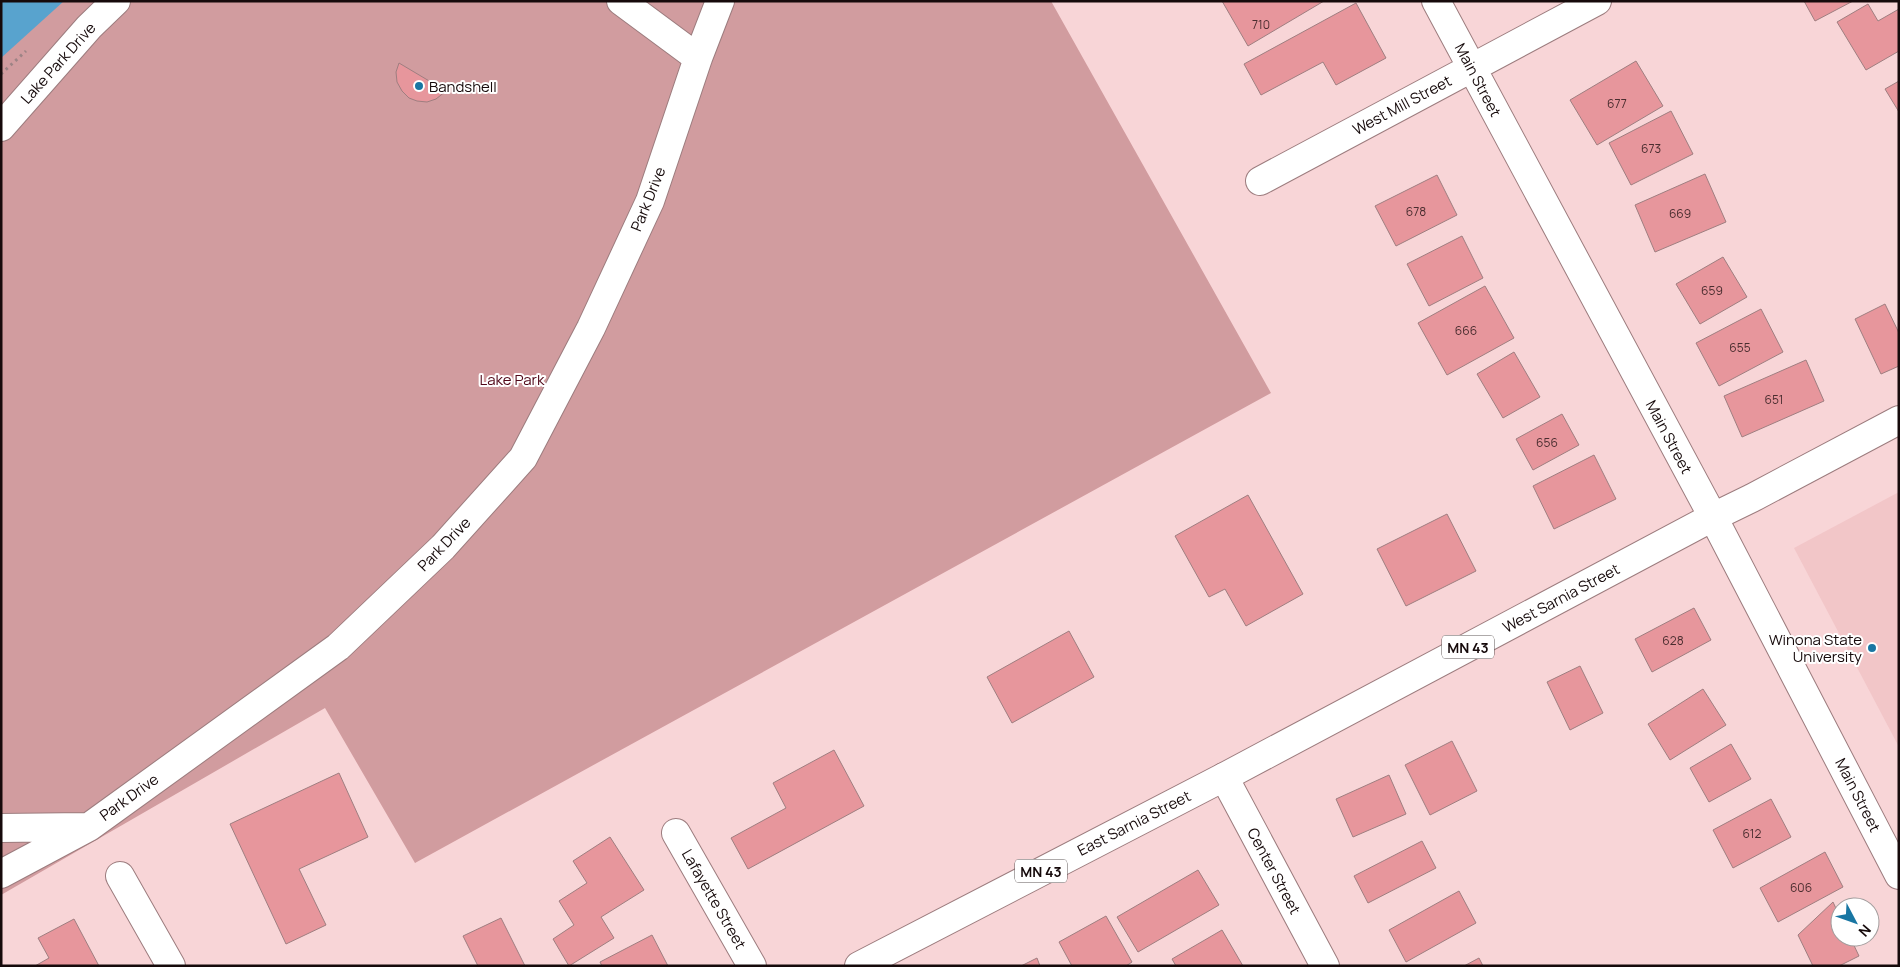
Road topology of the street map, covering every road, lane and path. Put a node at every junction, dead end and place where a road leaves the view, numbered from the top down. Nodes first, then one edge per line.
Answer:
1 (116, 1) edge
2 (621, 1) edge
3 (720, 1) edge
4 (1436, 1) edge
5 (1597, 1) edge
6 (698, 58) junction
7 (1471, 67) junction
8 (1, 127) edge
9 (1260, 181) dead end
10 (1899, 420) edge
11 (1713, 517) junction
12 (1224, 776) junction
13 (89, 827) junction
14 (1, 828) edge
15 (676, 833) dead end
16 (1, 874) edge
17 (1899, 875) edge
18 (120, 876) dead end
19 (171, 966) edge
20 (752, 966) edge
21 (859, 966) edge
22 (1324, 966) edge

1 - 8 street, Lake Park Drive
2 - 6 street
3 - 6 street, Park Drive
4 - 7 street, Main Street
5 - 7 street, West Mill Street
6 - 13 street, Park Drive
7 - 9 street, West Mill Street
7 - 11 street, Main Street
10 - 11 street, West Sarnia Street
11 - 12 street, West Sarnia Street / MN 43
11 - 17 street, Main Street
12 - 21 street, East Sarnia Street / MN 43
12 - 22 street, Center Street
13 - 14 street
13 - 16 street, Park Drive
15 - 20 street, Lafayette Street
18 - 19 street

